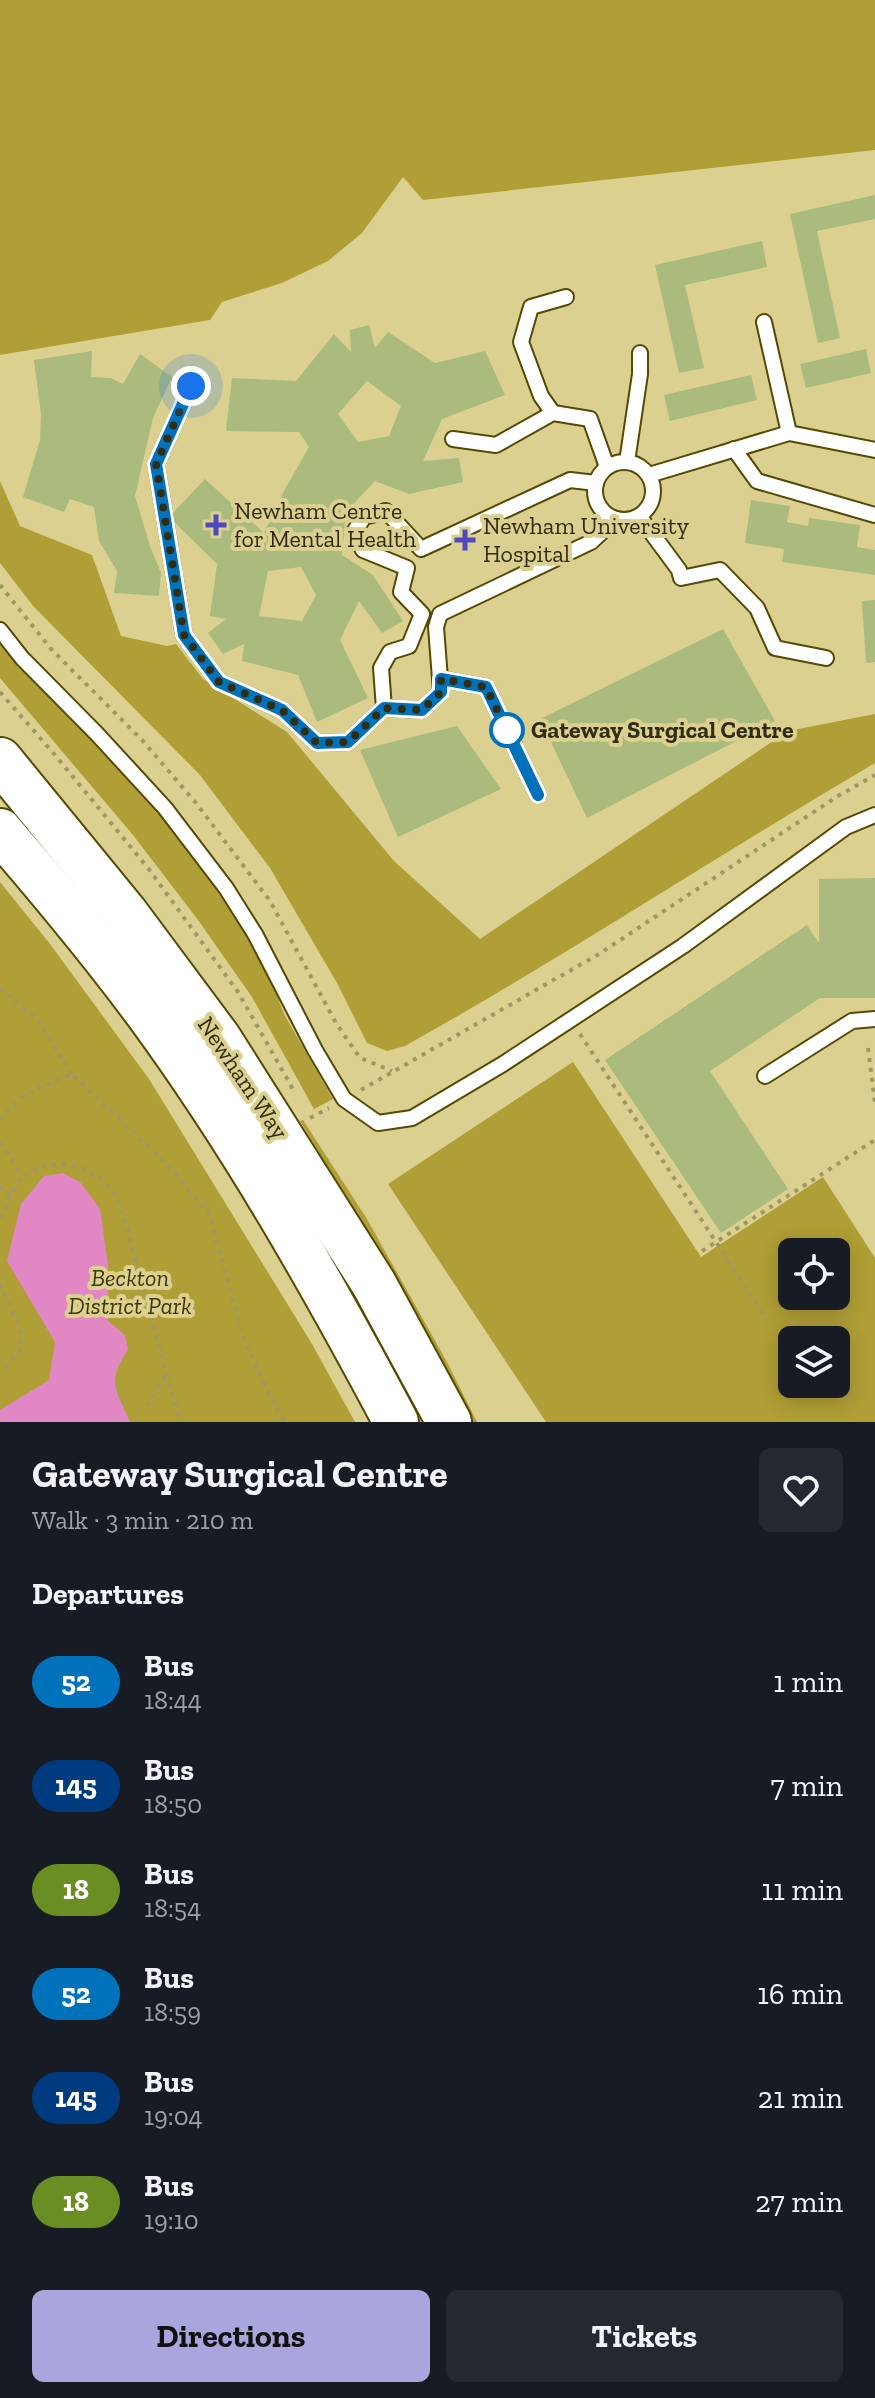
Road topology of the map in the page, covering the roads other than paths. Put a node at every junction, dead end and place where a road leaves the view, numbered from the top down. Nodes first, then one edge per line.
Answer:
1 (566, 297) dead end
2 (764, 322) dead end
3 (640, 353) dead end
4 (191, 386) dead end
5 (553, 413) junction
6 (789, 433) junction
7 (453, 439) dead end
8 (734, 449) junction
9 (875, 450) edge
10 (627, 462) junction
11 (607, 467) junction
12 (649, 475) junction
13 (596, 483) junction
14 (875, 515) edge
15 (639, 516) junction
16 (616, 519) junction
17 (421, 549) junction
18 (407, 568) junction
19 (422, 614) junction
20 (440, 614) junction
21 (0, 630) edge
22 (826, 658) dead end
23 (441, 679) junction
24 (384, 708) junction
25 (0, 760) edge
26 (538, 795) dead end
27 (875, 815) edge
28 (0, 831) edge
29 (875, 1019) edge
30 (765, 1076) dead end
31 (396, 1422) edge
32 (449, 1422) edge

1 - 5 lane
2 - 6 lane
3 - 10 lane
4 - 24 lane
5 - 7 lane
5 - 11 lane
6 - 8 lane
6 - 9 lane
8 - 12 lane
8 - 14 lane
10 - 11 lane
10 - 12 lane
11 - 13 lane
12 - 15 lane
13 - 16 lane
13 - 17 lane
15 - 16 lane
15 - 22 lane
16 - 20 lane
17 - 18 lane
17 - 18 lane
18 - 19 lane
19 - 20 lane
19 - 24 lane
20 - 23 lane
21 - 27 lane
23 - 24 lane
23 - 26 lane
25 - 32 highway, Newham Way
28 - 31 highway, Newham Way
29 - 30 lane

